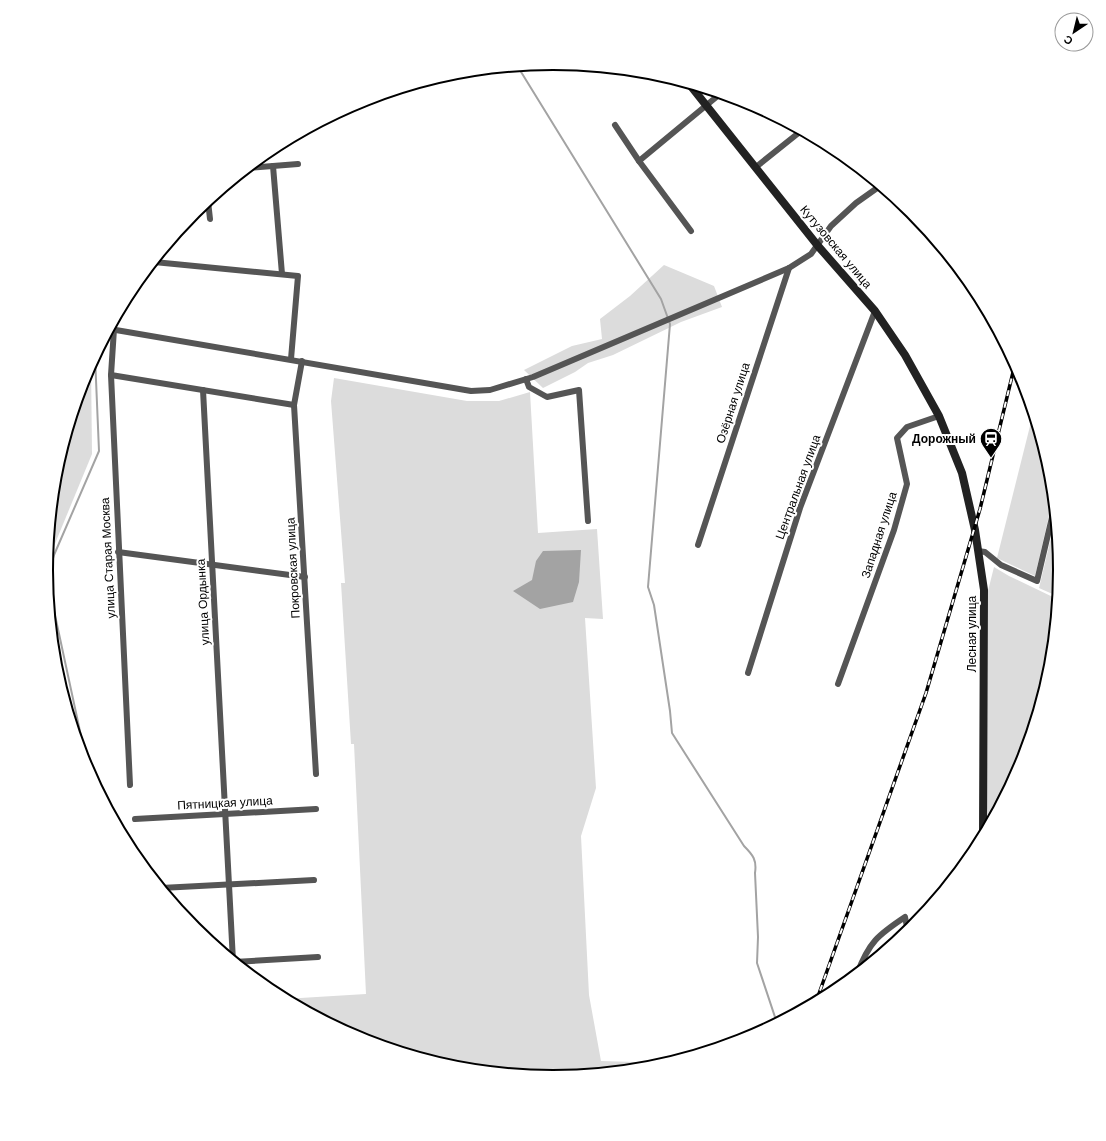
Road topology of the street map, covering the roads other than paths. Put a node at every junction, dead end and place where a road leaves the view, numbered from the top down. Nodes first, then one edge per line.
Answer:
1 (696, 92) edge
2 (716, 98) edge
3 (707, 106) junction
4 (615, 125) dead end
5 (797, 134) edge
6 (639, 161) junction
7 (298, 164) dead end
8 (273, 166) junction
9 (258, 167) edge
10 (756, 167) junction
11 (876, 189) edge
12 (209, 208) edge
13 (210, 220) dead end
14 (691, 231) dead end
15 (818, 246) junction
16 (159, 262) edge
17 (789, 268) junction
18 (282, 274) junction
19 (875, 310) junction
20 (115, 330) edge
21 (112, 336) edge
22 (291, 359) junction
23 (302, 362) junction
24 (111, 375) junction
25 (526, 379) junction
26 (204, 390) junction
27 (294, 406) junction
28 (939, 416) junction
29 (947, 436) joint
30 (588, 521) dead end
31 (1051, 523) edge
32 (698, 545) dead end
33 (978, 551) junction
34 (118, 552) junction
35 (212, 565) junction
36 (305, 576) junction
37 (748, 673) dead end
38 (838, 684) dead end
39 (316, 774) dead end
40 (130, 785) dead end
41 (316, 809) dead end
42 (225, 813) junction
43 (134, 819) dead end
44 (984, 824) edge
45 (314, 880) dead end
46 (229, 885) junction
47 (167, 888) edge
48 (906, 924) edge
49 (234, 955) edge
50 (318, 957) dead end
51 (241, 961) edge
52 (861, 964) edge

1 - 3 street, Кутузовская улица
2 - 3 street
3 - 6 street
3 - 10 street, Кутузовская улица
4 - 6 street
5 - 10 street
6 - 14 street
7 - 8 street
8 - 9 street
8 - 18 street
10 - 15 street, Кутузовская улица
11 - 15 street
12 - 13 street
15 - 17 street
15 - 19 street, Кутузовская улица
16 - 18 street
17 - 25 street
17 - 32 street, Озёрная улица
18 - 22 street
19 - 28 street, Кутузовская улица
19 - 37 street, Центральная улица
20 - 22 street
21 - 24 street, улица Старая Москва
22 - 23 street
23 - 25 street
23 - 27 street, Покровская улица
24 - 26 street
24 - 34 street, улица Старая Москва
25 - 30 street
26 - 27 street
26 - 35 street, улица Ордынка
27 - 36 street, Покровская улица
28 - 29 street, Кутузовская улица
28 - 38 street, Западная улица
29 - 33 street, Лесная улица
31 - 33 street
33 - 44 street, Лесная улица
34 - 35 street
34 - 40 street, улица Старая Москва
35 - 36 street
35 - 42 street, улица Ордынка
36 - 39 street, Покровская улица
41 - 42 street, Пятницкая улица
42 - 43 street, Пятницкая улица
42 - 46 street, улица Ордынка
45 - 46 street
46 - 47 street
46 - 49 street, улица Ордынка
48 - 52 street
50 - 51 street

